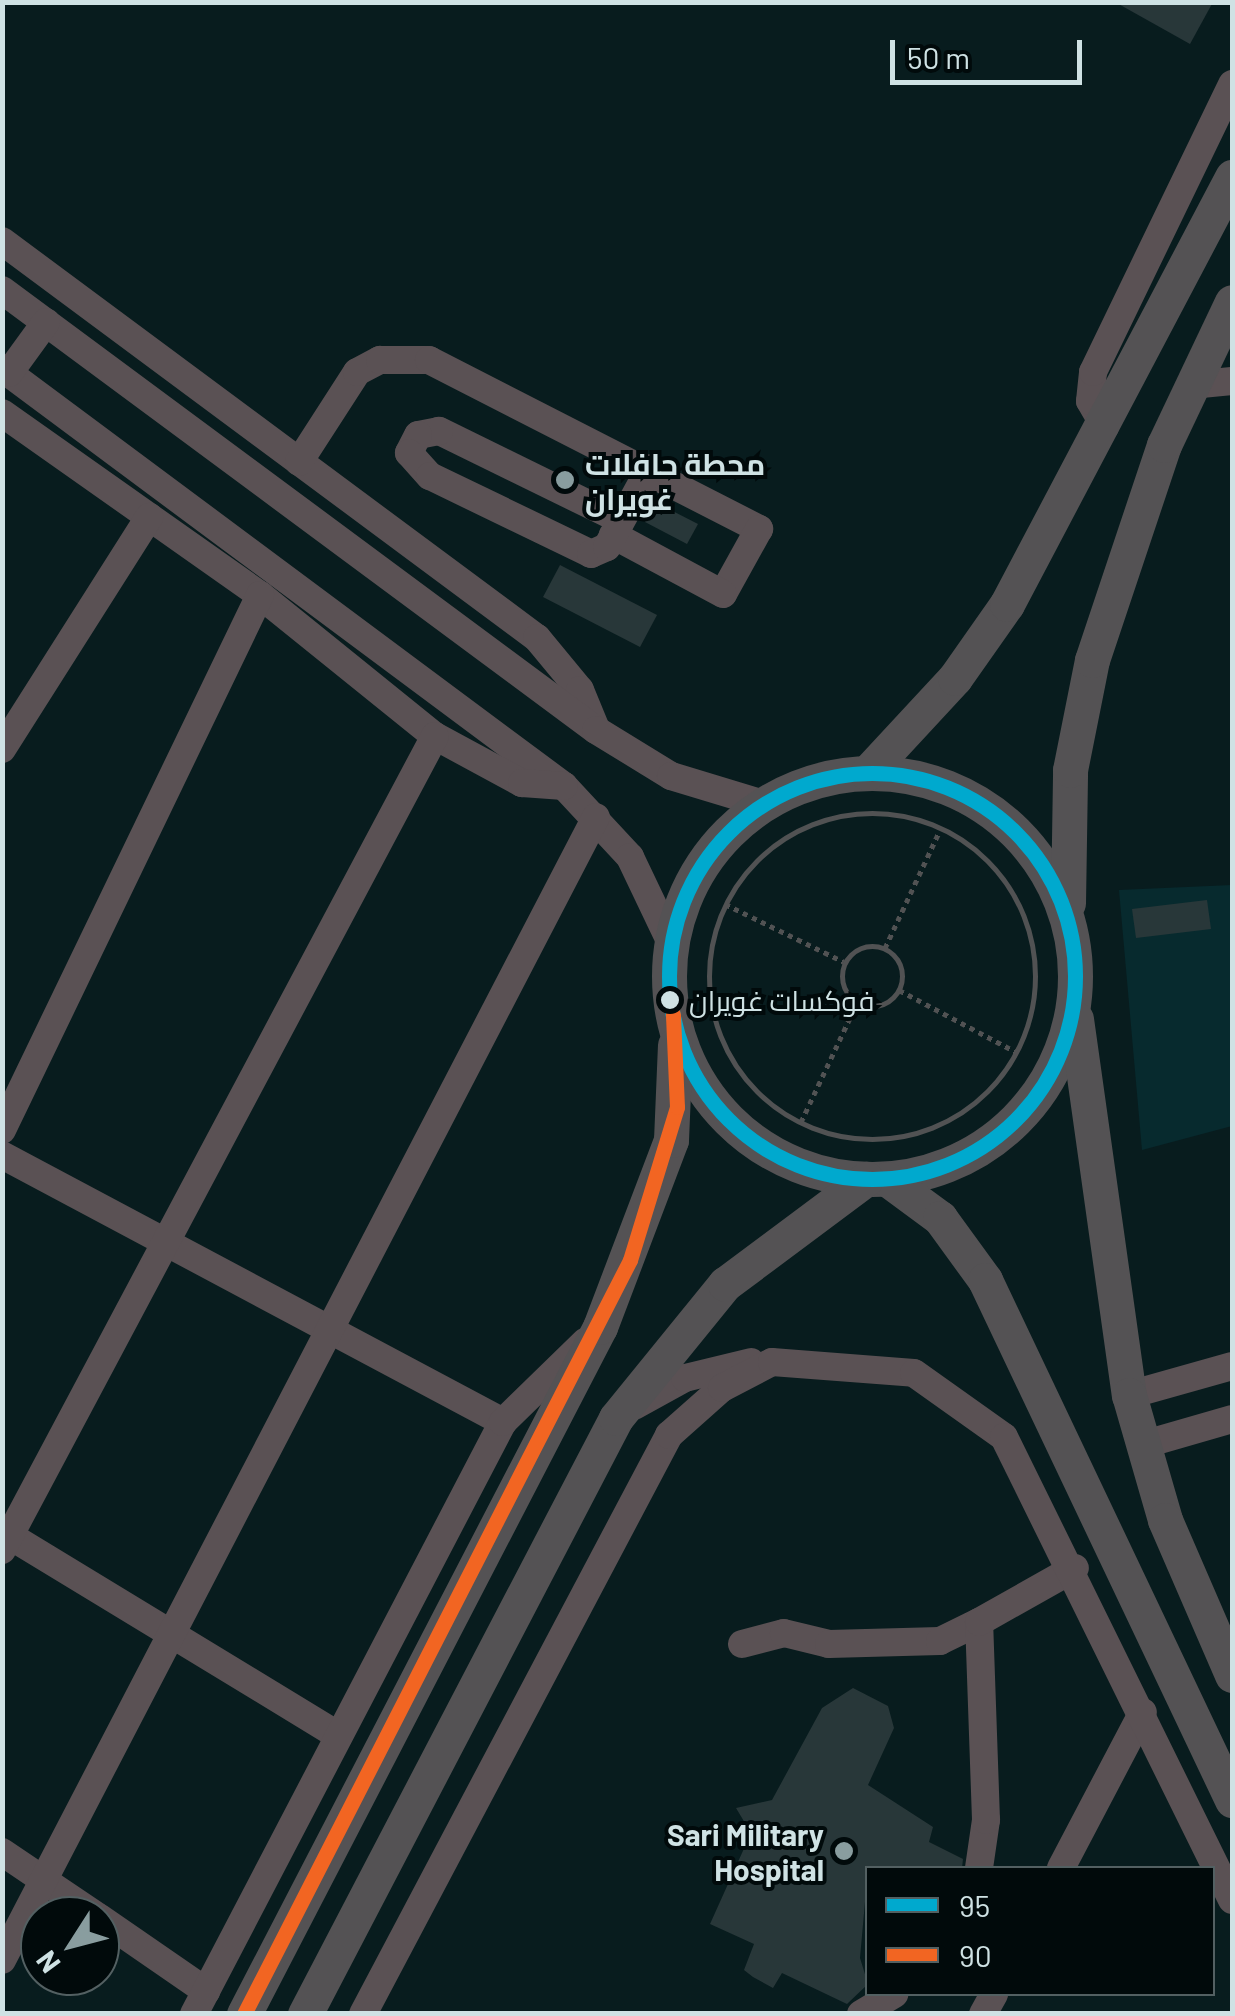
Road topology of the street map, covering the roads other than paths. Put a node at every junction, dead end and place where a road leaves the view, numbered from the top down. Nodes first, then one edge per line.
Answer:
1 (1232, 84) edge
2 (1232, 177) edge
3 (7, 255) edge
4 (2, 290) edge
5 (1232, 302) edge
6 (46, 322) junction
7 (6, 370) edge
8 (1232, 381) edge
9 (1191, 385) junction
10 (2, 413) edge
11 (1105, 427) junction
12 (650, 468) junction
13 (310, 470) junction
14 (299, 510) junction
15 (149, 517) junction
16 (617, 528) junction
17 (260, 594) junction
18 (596, 730) junction
19 (435, 736) junction
20 (2, 750) edge
21 (866, 773) junction
22 (564, 786) junction
23 (762, 804) junction
24 (596, 817) junction
25 (1069, 929) junction
26 (671, 943) junction
27 (1075, 988) junction
28 (672, 1014) junction
29 (2, 1130) edge
30 (2, 1156) edge
31 (877, 1179) junction
32 (165, 1246) junction
33 (600, 1326) junction
34 (332, 1330) junction
35 (772, 1362) junction
36 (1232, 1366) edge
37 (1130, 1394) junction
38 (616, 1418) junction
39 (1232, 1419) edge
40 (503, 1422) junction
41 (1142, 1445) junction
42 (5, 1539) edge
43 (1075, 1568) junction
44 (978, 1622) junction
45 (1219, 1623) edge
46 (168, 1635) junction
47 (742, 1644) dead end
48 (1232, 1674) edge
49 (1143, 1712) junction
50 (339, 1736) junction
51 (1232, 1800) edge
52 (2, 1852) edge
53 (979, 1866) edge
54 (1061, 1866) edge
55 (44, 1880) junction
56 (68, 1896) edge
57 (1232, 1900) edge
58 (120, 1935) edge
59 (2, 1960) edge
60 (891, 1996) edge
61 (200, 2002) edge
62 (244, 2014) edge
63 (305, 2014) edge
64 (363, 2014) edge
65 (861, 2014) edge

1 - 11 street
2 - 11 main road
3 - 13 street
4 - 6 street
5 - 9 main road
6 - 7 street
6 - 14 street
7 - 22 street
8 - 9 street
9 - 25 main road
10 - 15 street
11 - 21 main road
12 - 13 street
12 - 16 street
12 - 16 street
13 - 14 street
13 - 18 street
14 - 18 street
15 - 17 street
15 - 20 street
16 - 16 street
17 - 19 street
17 - 29 street
18 - 23 street
19 - 22 street
19 - 32 street
21 - 23 main road
21 - 25 main road
22 - 24 street
23 - 26 main road
24 - 26 street
24 - 34 street
25 - 27 main road
26 - 28 main road
27 - 31 main road
27 - 37 main road
28 - 31 main road
28 - 33 main road
30 - 32 street
31 - 38 main road
31 - 51 main road
32 - 34 street
32 - 42 street
33 - 40 street
33 - 62 main road
34 - 40 street
34 - 46 street
35 - 38 street
35 - 43 street
35 - 64 street
36 - 37 street
37 - 41 main road
38 - 63 main road
39 - 41 street
40 - 50 street
41 - 45 main road
42 - 46 street
43 - 44 street
43 - 49 street
44 - 47 street
44 - 53 street
45 - 48 main road
46 - 50 street
46 - 55 street
49 - 54 street
49 - 57 street
50 - 61 street
52 - 55 street
55 - 56 street
55 - 59 street
58 - 61 street
60 - 65 street

